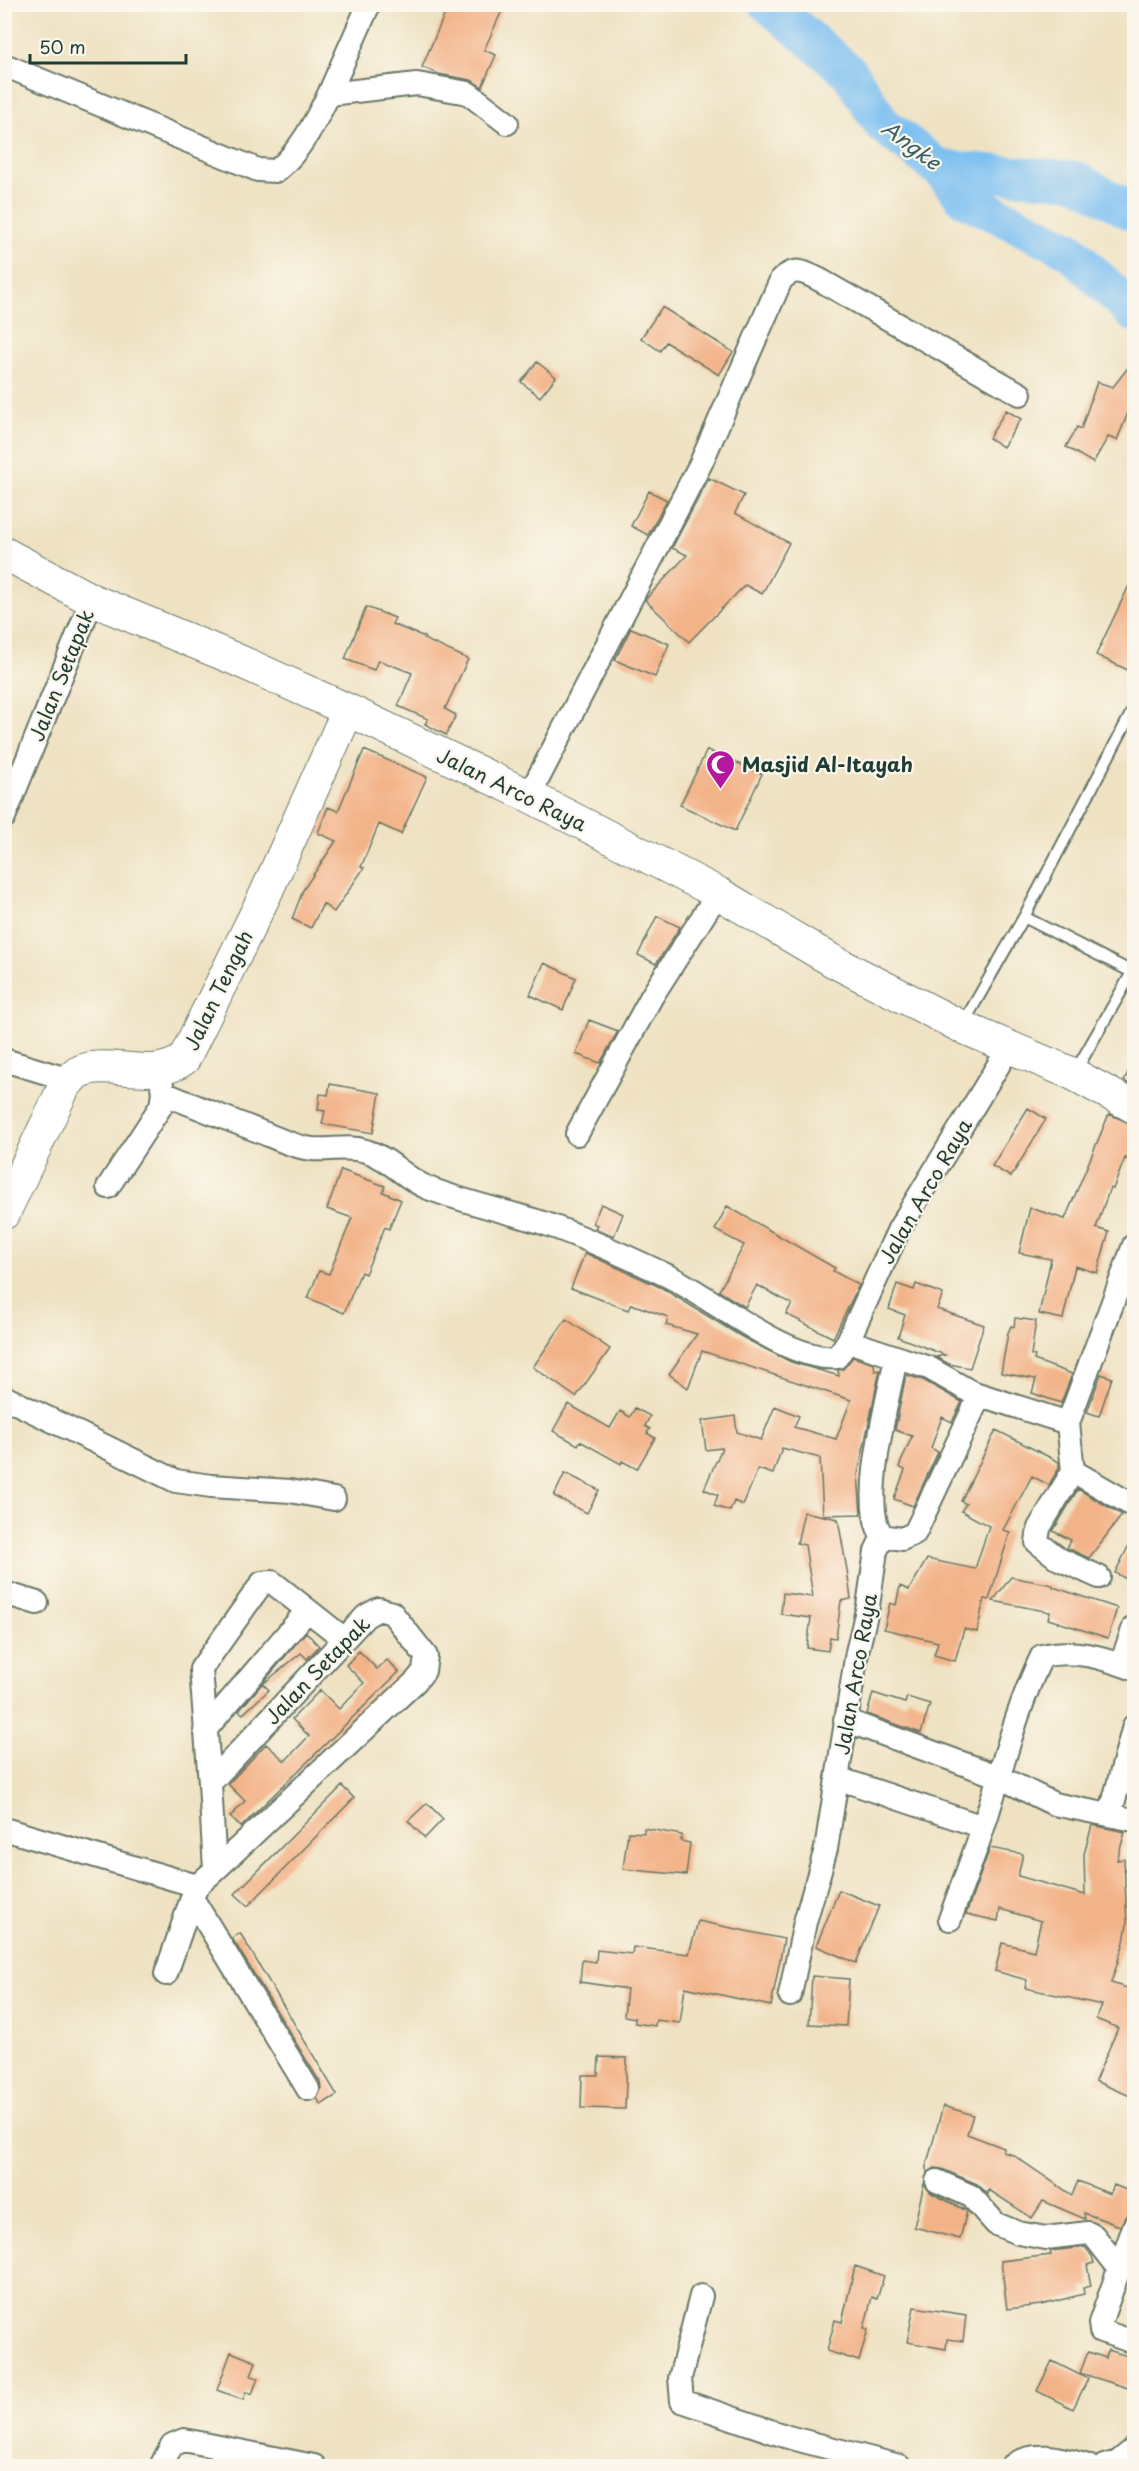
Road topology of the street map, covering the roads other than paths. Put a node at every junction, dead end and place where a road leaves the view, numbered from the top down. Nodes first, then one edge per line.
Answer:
1 (369, 4) edge
2 (4, 65) edge
3 (329, 94) junction
4 (507, 123) dead end
5 (1020, 394) dead end
6 (4, 552) edge
7 (92, 600) junction
8 (1134, 708) edge
9 (348, 710) junction
10 (529, 796) junction
11 (6, 807) edge
12 (718, 894) junction
13 (1024, 917) junction
14 (1133, 970) edge
15 (962, 1027) junction
16 (1010, 1046) junction
17 (4, 1060) edge
18 (1073, 1074) junction
19 (70, 1080) junction
20 (161, 1082) junction
21 (1134, 1107) edge
22 (577, 1134) dead end
23 (12, 1179) edge
24 (108, 1187) dead end
25 (4, 1213) edge
26 (1134, 1245) edge
27 (848, 1341) junction
28 (897, 1358) junction
29 (980, 1395) junction
30 (4, 1396) edge
31 (1068, 1423) junction
32 (1072, 1471) junction
33 (334, 1499) dead end
34 (1134, 1506) edge
35 (883, 1536) junction
36 (1099, 1577) dead end
37 (4, 1593) edge
38 (37, 1603) dead end
39 (307, 1611) junction
40 (1134, 1627) edge
41 (343, 1638) junction
42 (1128, 1666) edge
43 (846, 1720) junction
44 (1134, 1726) edge
45 (205, 1730) junction
46 (997, 1776) junction
47 (837, 1778) junction
48 (210, 1783) junction
49 (1110, 1815) junction
50 (1134, 1820) edge
51 (984, 1827) junction
52 (4, 1829) edge
53 (215, 1870) junction
54 (195, 1892) junction
55 (950, 1919) dead end
56 (166, 1974) dead end
57 (790, 1995) dead end
58 (308, 2090) dead end
59 (936, 2181) dead end
60 (1134, 2227) edge
61 (1119, 2268) junction
62 (701, 2296) dead end
63 (1134, 2342) edge
64 (1134, 2449) edge
65 (161, 2466) edge
66 (314, 2466) edge
67 (898, 2466) edge
68 (1012, 2466) edge
69 (1088, 2466) edge
70 (1104, 2466) edge

1 - 3 street
2 - 3 street
3 - 4 street
5 - 10 street
6 - 7 main road, Jalan Arco Raya
7 - 9 main road, Jalan Arco Raya
7 - 11 street, Jalan Setapak
8 - 13 lane
9 - 10 main road, Jalan Arco Raya
9 - 20 main road, Jalan Tengah
10 - 12 main road, Jalan Arco Raya
12 - 15 main road, Jalan Arco Raya
12 - 22 street
13 - 14 lane
13 - 15 lane
14 - 18 lane
15 - 16 main road, Jalan Arco Raya
16 - 18 main road, Jalan Arco Raya
16 - 27 street, Jalan Arco Raya
17 - 19 street
18 - 21 main road, Jalan Arco Raya
19 - 20 main road, Jalan Tengah
19 - 23 main road
20 - 24 street
20 - 27 street
23 - 25 main road
26 - 31 street
27 - 28 street
28 - 29 street
28 - 35 street
29 - 31 street
29 - 35 street
30 - 33 street
31 - 32 street
32 - 34 street
32 - 36 street
35 - 43 street, Jalan Arco Raya
37 - 38 street
39 - 41 street
39 - 45 street
39 - 45 street
40 - 42 street
41 - 48 street, Jalan Setapak
41 - 53 street, Jalan Setapak
42 - 46 street
43 - 46 street
43 - 47 street, Jalan Arco Raya
44 - 49 street
45 - 48 street
46 - 49 street
46 - 51 street
47 - 51 street
47 - 57 street, Jalan Arco Raya
48 - 53 street
49 - 50 street
51 - 55 street
52 - 54 street
53 - 54 street, Jalan Setapak
54 - 56 street
54 - 58 street
59 - 61 street
60 - 61 street
61 - 63 street
62 - 67 street
64 - 70 street
65 - 66 street
68 - 69 street

